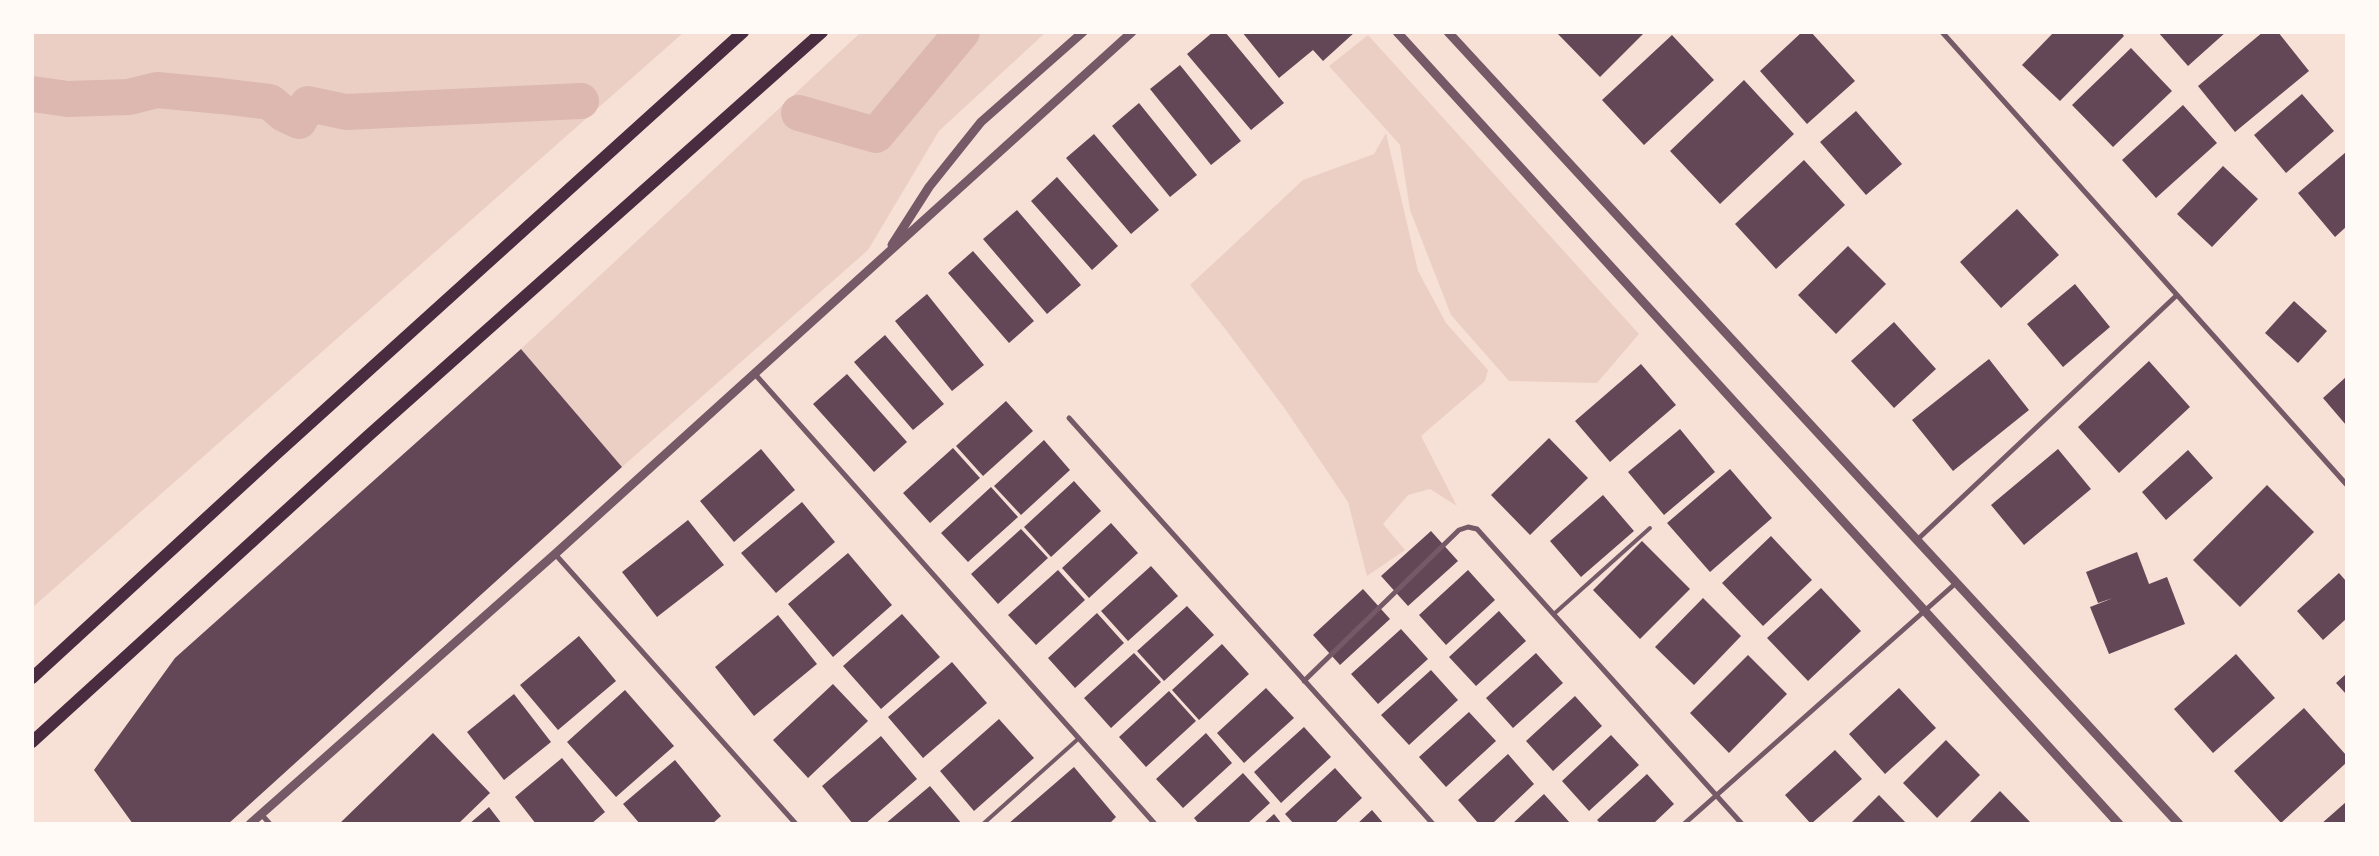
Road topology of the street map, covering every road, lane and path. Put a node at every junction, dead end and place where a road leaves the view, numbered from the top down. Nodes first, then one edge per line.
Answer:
1 (743, 32) edge
2 (822, 32) edge
3 (1083, 32) edge
4 (1132, 32) edge
5 (1397, 32) edge
6 (1448, 32) edge
7 (1942, 32) edge
8 (885, 256) junction
9 (2177, 295) junction
10 (754, 373) junction
11 (1069, 418) dead end
12 (2346, 484) edge
13 (1650, 528) dead end
14 (1917, 540) junction
15 (555, 554) junction
16 (1956, 583) junction
17 (1927, 611) junction
18 (1555, 613) junction
19 (32, 678) edge
20 (1304, 680) junction
21 (1078, 739) junction
22 (32, 742) edge
23 (1716, 794) junction
24 (261, 814) junction
25 (250, 824) edge
26 (270, 824) edge
27 (796, 824) edge
28 (983, 824) edge
29 (1155, 824) edge
30 (1433, 824) edge
31 (1684, 824) edge
32 (1742, 824) edge
33 (2119, 824) edge
34 (2179, 824) edge

1 - 19 main road
2 - 22 main road
3 - 8 street
4 - 8 street
5 - 17 street
6 - 14 street
7 - 9 street
8 - 10 street
9 - 12 street
9 - 14 street
10 - 15 street
10 - 21 street
11 - 20 street
13 - 18 lane
14 - 16 street
15 - 24 street
15 - 27 street
16 - 17 street
16 - 34 street
17 - 23 street
17 - 33 street
18 - 20 street
18 - 23 street
20 - 30 street
21 - 28 lane
21 - 29 street
23 - 31 street
23 - 32 street
24 - 25 street
24 - 26 street

